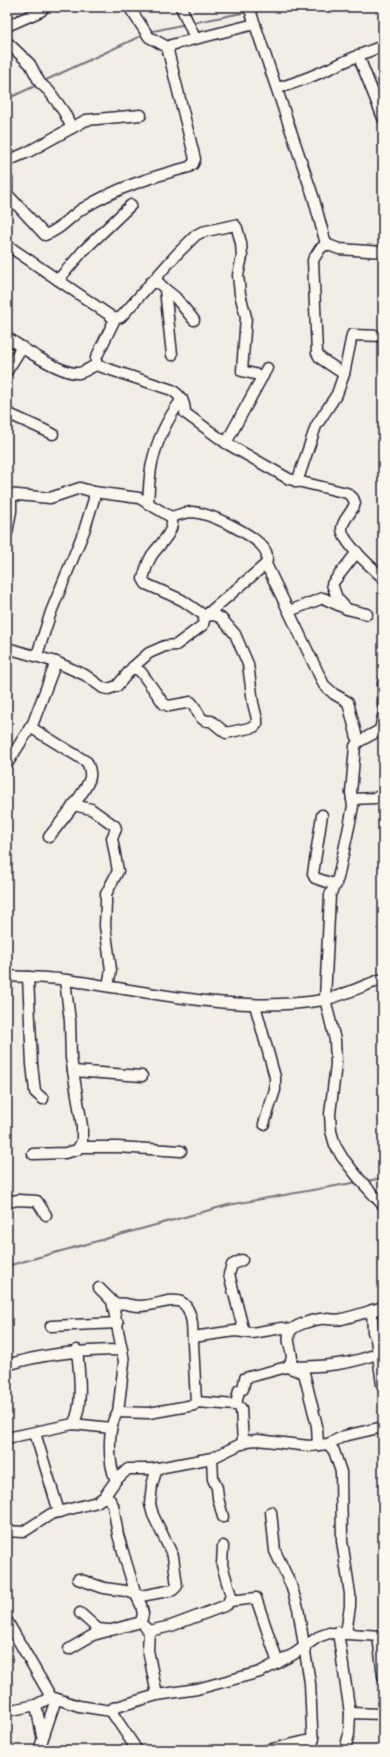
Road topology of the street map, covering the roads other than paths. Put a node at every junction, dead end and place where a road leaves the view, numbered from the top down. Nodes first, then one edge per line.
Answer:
1 (44, 7) edge
2 (129, 7) edge
3 (181, 7) edge
4 (249, 7) edge
5 (255, 24) junction
6 (7, 26) edge
7 (195, 38) junction
8 (7, 42) edge
9 (383, 46) edge
10 (169, 48) junction
11 (358, 54) junction
12 (277, 88) junction
13 (141, 115) dead end
14 (383, 118) edge
15 (72, 128) junction
16 (7, 161) edge
17 (7, 179) edge
18 (7, 195) edge
19 (131, 205) dead end
20 (326, 244) junction
21 (7, 245) edge
22 (383, 252) edge
23 (58, 280) junction
24 (150, 283) junction
25 (165, 289) junction
26 (115, 318) junction
27 (194, 320) dead end
28 (383, 336) edge
29 (7, 337) edge
30 (22, 348) junction
31 (172, 355) dead end
32 (96, 365) junction
33 (7, 371) edge
34 (344, 374) junction
35 (182, 399) junction
36 (7, 413) edge
37 (53, 434) dead end
38 (226, 444) junction
39 (296, 482) junction
40 (94, 492) junction
41 (9, 494) edge
42 (148, 504) junction
43 (172, 517) junction
44 (7, 533) edge
45 (357, 552) junction
46 (266, 564) junction
47 (383, 578) edge
48 (347, 609) junction
49 (288, 611) junction
50 (367, 614) dead end
51 (205, 616) junction
52 (7, 648) edge
53 (37, 655) junction
54 (56, 662) junction
55 (133, 667) junction
56 (383, 683) edge
57 (383, 706) edge
58 (383, 716) edge
59 (30, 727) junction
60 (381, 730) edge
61 (358, 742) junction
62 (7, 764) edge
63 (383, 795) edge
64 (352, 799) junction
65 (73, 805) junction
66 (322, 815) dead end
67 (49, 837) dead end
68 (336, 885) junction
69 (7, 976) edge
70 (28, 977) junction
71 (383, 979) edge
72 (65, 980) junction
73 (108, 986) junction
74 (325, 999) junction
75 (255, 1004) junction
76 (73, 1071) junction
77 (142, 1076) dead end
78 (43, 1099) dead end
79 (264, 1124) dead end
80 (80, 1147) junction
81 (181, 1151) dead end
82 (33, 1154) dead end
83 (7, 1202) edge
84 (383, 1205) edge
85 (46, 1215) dead end
86 (242, 1260) dead end
87 (99, 1288) dead end
88 (383, 1307) edge
89 (114, 1310) junction
90 (372, 1310) junction
91 (118, 1323) junction
92 (52, 1326) dead end
93 (291, 1330) junction
94 (244, 1332) junction
95 (193, 1337) junction
96 (76, 1350) junction
97 (122, 1350) junction
98 (380, 1352) edge
99 (7, 1365) edge
100 (288, 1367) junction
101 (382, 1385) edge
102 (196, 1402) junction
103 (236, 1405) junction
104 (118, 1412) junction
105 (73, 1424) junction
106 (383, 1427) edge
107 (111, 1428) junction
108 (35, 1433) junction
109 (7, 1438) edge
110 (243, 1444) junction
111 (323, 1445) junction
112 (212, 1458) junction
113 (157, 1468) junction
114 (116, 1480) junction
115 (104, 1497) junction
116 (59, 1512) junction
117 (271, 1512) dead end
118 (223, 1517) dead end
119 (7, 1531) edge
120 (223, 1546) dead end
121 (78, 1579) dead end
122 (136, 1594) junction
123 (230, 1601) junction
124 (80, 1613) dead end
125 (7, 1622) edge
126 (141, 1622) junction
127 (110, 1630) junction
128 (149, 1631) junction
129 (342, 1633) junction
130 (381, 1636) edge
131 (305, 1646) junction
132 (69, 1649) dead end
133 (278, 1663) junction
134 (383, 1676) edge
135 (157, 1695) junction
136 (53, 1698) junction
137 (36, 1705) junction
138 (7, 1711) edge
139 (110, 1711) junction
140 (350, 1712) junction
141 (383, 1714) edge
142 (42, 1736) junction
143 (314, 1739) junction
144 (38, 1750) edge
145 (137, 1750) edge
146 (268, 1750) edge
147 (313, 1750) edge
148 (345, 1750) edge

1 - 6 street
2 - 10 street
3 - 7 street
4 - 5 street
5 - 7 street
5 - 12 street
7 - 10 street
8 - 15 street
9 - 11 street
10 - 18 street
11 - 12 street
11 - 14 street
12 - 20 street
13 - 15 street
15 - 16 street
17 - 18 street
19 - 23 street
20 - 22 street
20 - 34 street
21 - 23 street
23 - 26 street
24 - 25 street
24 - 26 street
24 - 38 street
25 - 27 street
25 - 31 street
26 - 32 street
28 - 34 street
29 - 30 street
30 - 32 street
30 - 33 street
32 - 35 street
34 - 39 street
35 - 38 street
35 - 42 street
36 - 37 street
38 - 39 street
39 - 45 street
40 - 41 street
40 - 42 street
40 - 53 street
41 - 44 street
42 - 43 street
43 - 46 street
43 - 51 street
45 - 47 street
45 - 48 street
46 - 49 street
46 - 51 street
48 - 49 street
48 - 50 street
49 - 61 street
51 - 55 street
51 - 55 street
52 - 53 street
53 - 54 street
54 - 55 street
54 - 59 street
56 - 57 street
58 - 60 street
59 - 62 street
59 - 65 street
60 - 61 street
61 - 64 street
63 - 64 street
64 - 68 street
65 - 67 street
65 - 73 street
66 - 68 street
68 - 74 street
69 - 70 street
70 - 72 street
70 - 78 street
71 - 74 street
72 - 73 street
72 - 76 street
73 - 75 street
74 - 75 street
74 - 84 street
75 - 79 street
76 - 77 street
76 - 80 street
80 - 81 street
80 - 82 street
83 - 85 street
86 - 94 street
87 - 89 street
88 - 90 street
89 - 91 street
89 - 95 street
90 - 93 street
90 - 98 street
91 - 92 street
91 - 97 street
93 - 94 street
93 - 100 street
94 - 95 street
95 - 102 street
96 - 97 street
96 - 99 street
96 - 105 street
97 - 104 street
98 - 100 street
98 - 101 street
100 - 103 street
100 - 111 street
102 - 103 street
102 - 104 street
103 - 110 street
104 - 107 street
105 - 107 street
105 - 108 street
106 - 111 street
107 - 114 street
108 - 109 street
108 - 116 street
110 - 111 street
110 - 112 street
111 - 129 street
112 - 113 street
112 - 118 street
113 - 114 street
113 - 122 street
114 - 115 street
115 - 116 street
115 - 122 street
116 - 119 street
117 - 131 street
120 - 123 street
121 - 122 street
122 - 126 street
123 - 128 street
123 - 133 street
124 - 127 street
125 - 136 street
126 - 127 street
126 - 128 street
127 - 132 street
128 - 135 street
129 - 130 street
129 - 131 street
129 - 140 street
130 - 134 street
131 - 133 street
131 - 143 street
133 - 135 street
135 - 139 street
136 - 137 street
136 - 139 street
136 - 142 street
137 - 138 street
137 - 142 street
139 - 145 street
140 - 141 street
140 - 148 street
142 - 144 street
143 - 146 street
143 - 147 street

